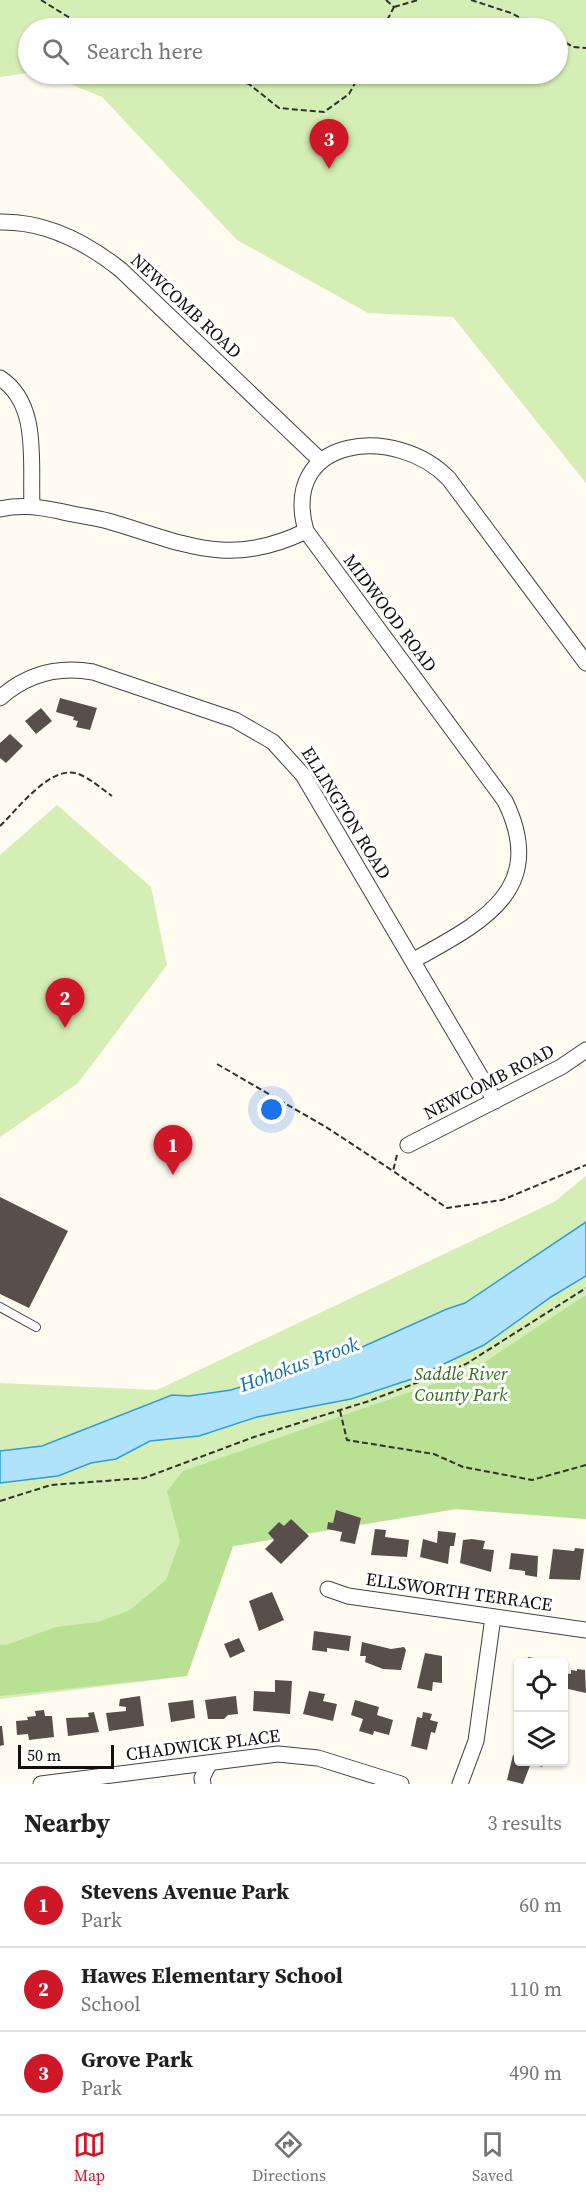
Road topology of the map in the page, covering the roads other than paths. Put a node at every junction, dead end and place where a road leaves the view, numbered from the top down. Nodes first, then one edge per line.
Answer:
1 (0, 222) edge
2 (0, 378) edge
3 (321, 461) junction
4 (32, 505) junction
5 (0, 509) edge
6 (306, 531) junction
7 (586, 663) edge
8 (0, 698) edge
9 (414, 960) junction
10 (586, 1050) edge
11 (495, 1101) junction
12 (408, 1145) road end
13 (0, 1307) edge
14 (36, 1327) dead end
15 (328, 1589) dead end
16 (494, 1617) junction
17 (586, 1630) edge
18 (209, 1764) junction
19 (41, 1784) edge
20 (203, 1784) edge
21 (401, 1784) edge
22 (460, 1784) edge

1 - 3 street, NEWCOMB ROAD
2 - 4 street
3 - 6 street
3 - 7 street
4 - 5 street
4 - 6 street
6 - 9 street, MIDWOOD ROAD
8 - 9 street, ELLINGTON ROAD
9 - 11 street, ELLINGTON ROAD
10 - 11 street, NEWCOMB ROAD
11 - 12 street, NEWCOMB ROAD
13 - 14 lane
15 - 16 street, ELLSWORTH TERRACE
16 - 17 street, ELLSWORTH TERRACE
16 - 22 street
18 - 19 street, CHADWICK PLACE
18 - 20 street
18 - 21 street, CHADWICK PLACE

